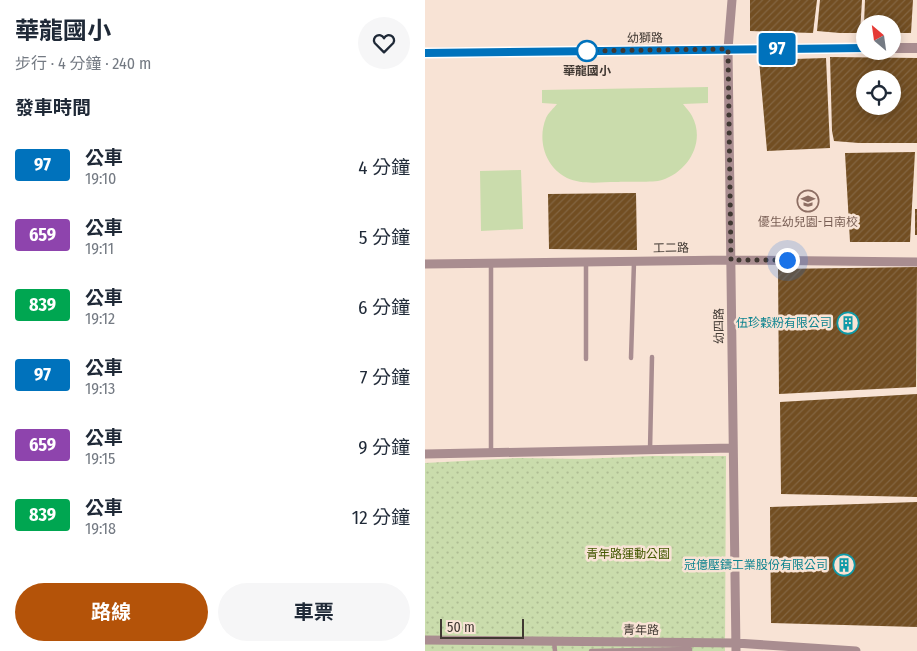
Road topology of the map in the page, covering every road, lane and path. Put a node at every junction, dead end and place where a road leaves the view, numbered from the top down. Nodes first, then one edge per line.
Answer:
1 (732, 0) edge
2 (856, 48) edge
3 (901, 48) edge
4 (917, 48) edge
5 (728, 49) junction
6 (425, 53) edge
7 (731, 260) junction
8 (634, 261) junction
9 (586, 262) junction
10 (917, 262) edge
11 (491, 263) junction
12 (425, 264) edge
13 (631, 358) dead end
14 (652, 358) dead end
15 (586, 359) dead end
16 (733, 448) junction
17 (650, 450) junction
18 (491, 452) junction
19 (425, 454) edge
20 (425, 640) edge
21 (555, 646) edge
22 (736, 647) edge
23 (591, 651) edge
24 (690, 651) edge
25 (856, 651) edge

1 - 5 street, 幼四路
2 - 5 street, 幼獅路
3 - 4 street
5 - 6 street, 幼獅路
5 - 7 street, 幼四路
7 - 8 street, 工二路
7 - 10 street, 工二路
7 - 16 street, 幼四路
8 - 9 street, 工二路
8 - 13 lane
9 - 11 street, 工二路
9 - 15 lane
11 - 12 street, 工二路
11 - 18 lane
14 - 17 lane
16 - 17 street
16 - 22 street, 幼四路
17 - 18 street
18 - 19 street
20 - 21 street, 青年路
21 - 22 street, 青年路
22 - 25 street, 青年路
23 - 24 lane

